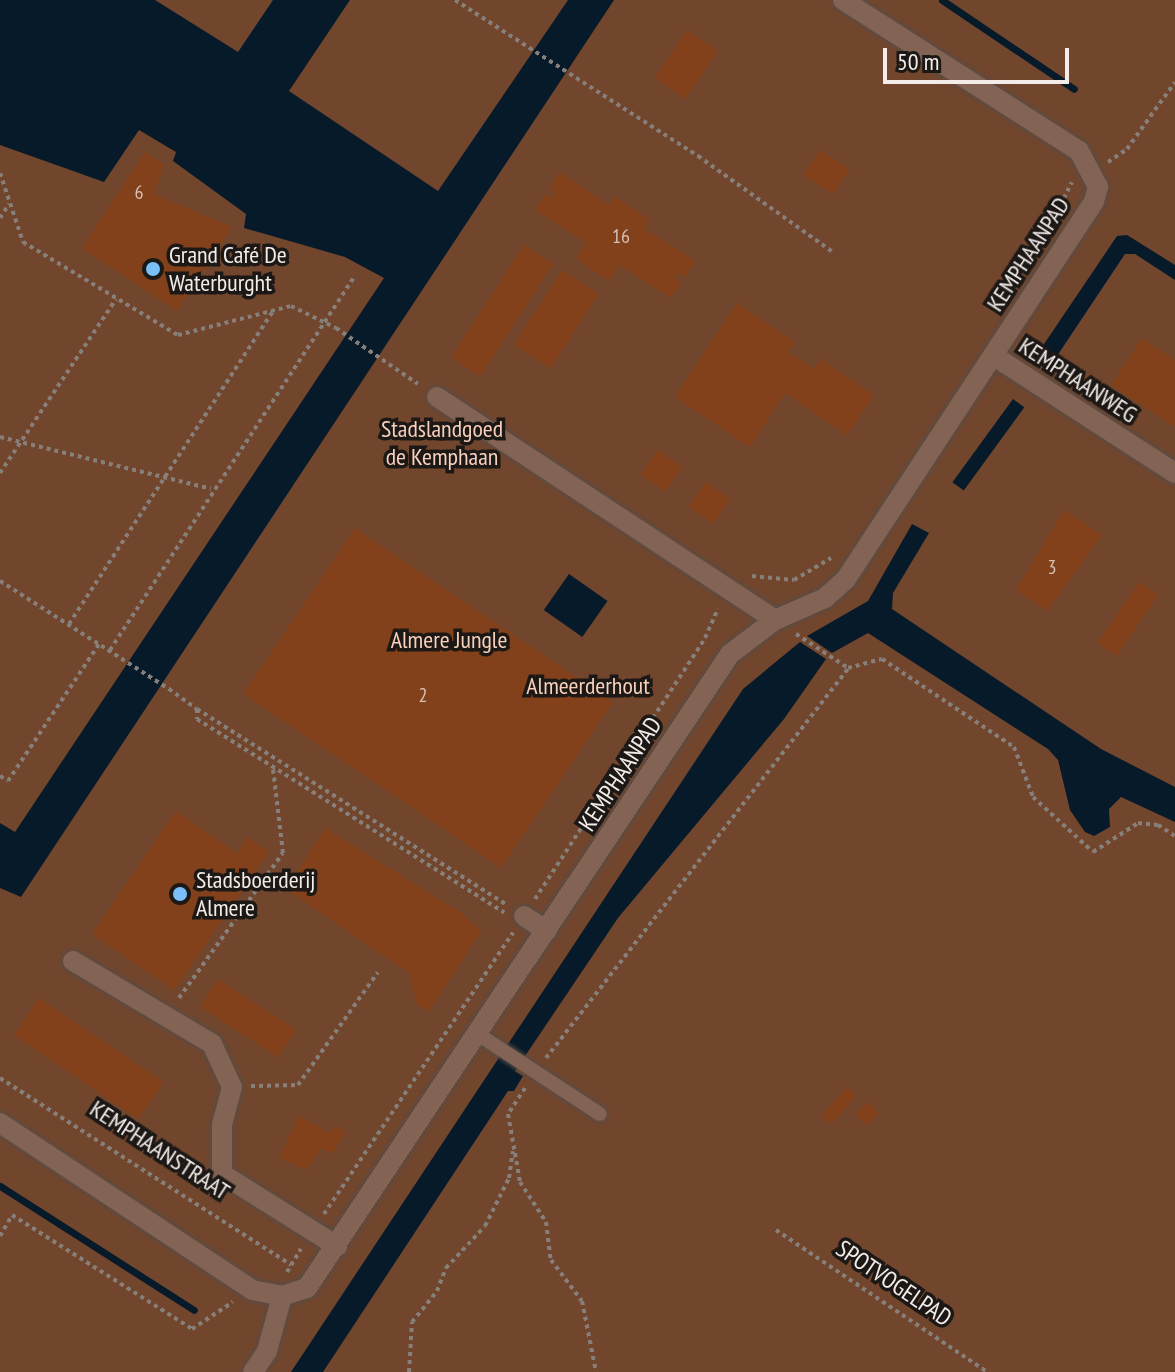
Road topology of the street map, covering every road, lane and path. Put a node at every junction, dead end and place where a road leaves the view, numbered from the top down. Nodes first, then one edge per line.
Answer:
1 (455, 0) edge
2 (843, 0) edge
3 (1175, 82) edge
4 (1091, 170) junction
5 (0, 173) edge
6 (9, 204) junction
7 (0, 218) edge
8 (1049, 231) dead end
9 (834, 253) dead end
10 (353, 278) dead end
11 (116, 299) junction
12 (274, 310) junction
13 (324, 321) junction
14 (994, 356) junction
15 (437, 397) joint
16 (0, 437) edge
17 (21, 442) junction
18 (0, 473) edge
19 (1175, 473) edge
20 (165, 478) junction
21 (212, 489) junction
22 (840, 547) dead end
23 (0, 581) edge
24 (731, 587) junction
25 (775, 620) junction
26 (69, 624) junction
27 (802, 638) dead end
28 (99, 643) junction
29 (110, 650) junction
30 (848, 668) junction
31 (197, 709) junction
32 (272, 767) junction
33 (0, 776) edge
34 (1175, 836) edge
35 (522, 919) junction
36 (547, 931) junction
37 (73, 961) dead end
38 (378, 972) dead end
39 (166, 1016) junction
40 (476, 1033) junction
41 (535, 1073) junction
42 (0, 1078) edge
43 (232, 1087) junction
44 (600, 1114) dead end
45 (0, 1123) edge
46 (513, 1146) junction
47 (776, 1230) dead end
48 (313, 1231) junction
49 (0, 1236) edge
50 (337, 1246) junction
51 (291, 1265) junction
52 (252, 1290) junction
53 (282, 1296) junction
54 (253, 1372) edge
55 (409, 1372) edge
56 (596, 1372) edge
57 (987, 1372) edge

1 - 9 path
2 - 4 street
3 - 4 path
4 - 8 path, KEMPHAANPAD
4 - 14 street, KEMPHAANPAD
5 - 6 path
6 - 7 path
6 - 11 path
10 - 13 path
11 - 12 path
11 - 17 path
12 - 13 path
12 - 20 path
13 - 15 path
13 - 21 path
14 - 19 street, KEMPHAANWEG
14 - 25 street, KEMPHAANPAD
15 - 24 street
16 - 17 path
17 - 18 path
17 - 20 path
20 - 21 path
20 - 26 path
21 - 29 path
22 - 24 path
23 - 26 path
24 - 25 street
24 - 35 path, KEMPHAANPAD
25 - 36 street, KEMPHAANPAD
26 - 28 path
27 - 30 path
28 - 29 path
28 - 33 path
29 - 31 path
30 - 34 path
30 - 41 path
31 - 32 path
31 - 35 path
32 - 35 path
32 - 39 path
35 - 36 street
35 - 48 path, KEMPHAANPAD
36 - 40 street, KEMPHAANPAD
37 - 39 street
38 - 43 path
39 - 43 street
40 - 41 lane
40 - 50 street, KEMPHAANPAD
41 - 44 lane
41 - 46 path
42 - 51 path, KEMPHAANSTRAAT
43 - 48 street
45 - 52 street
46 - 55 path
46 - 56 path
47 - 57 path, SPOTVOGELPAD
48 - 50 street
48 - 51 path, KEMPHAANPAD
49 - 52 path
50 - 53 street, KEMPHAANPAD
51 - 53 path, KEMPHAANPAD
52 - 53 street
53 - 54 street

